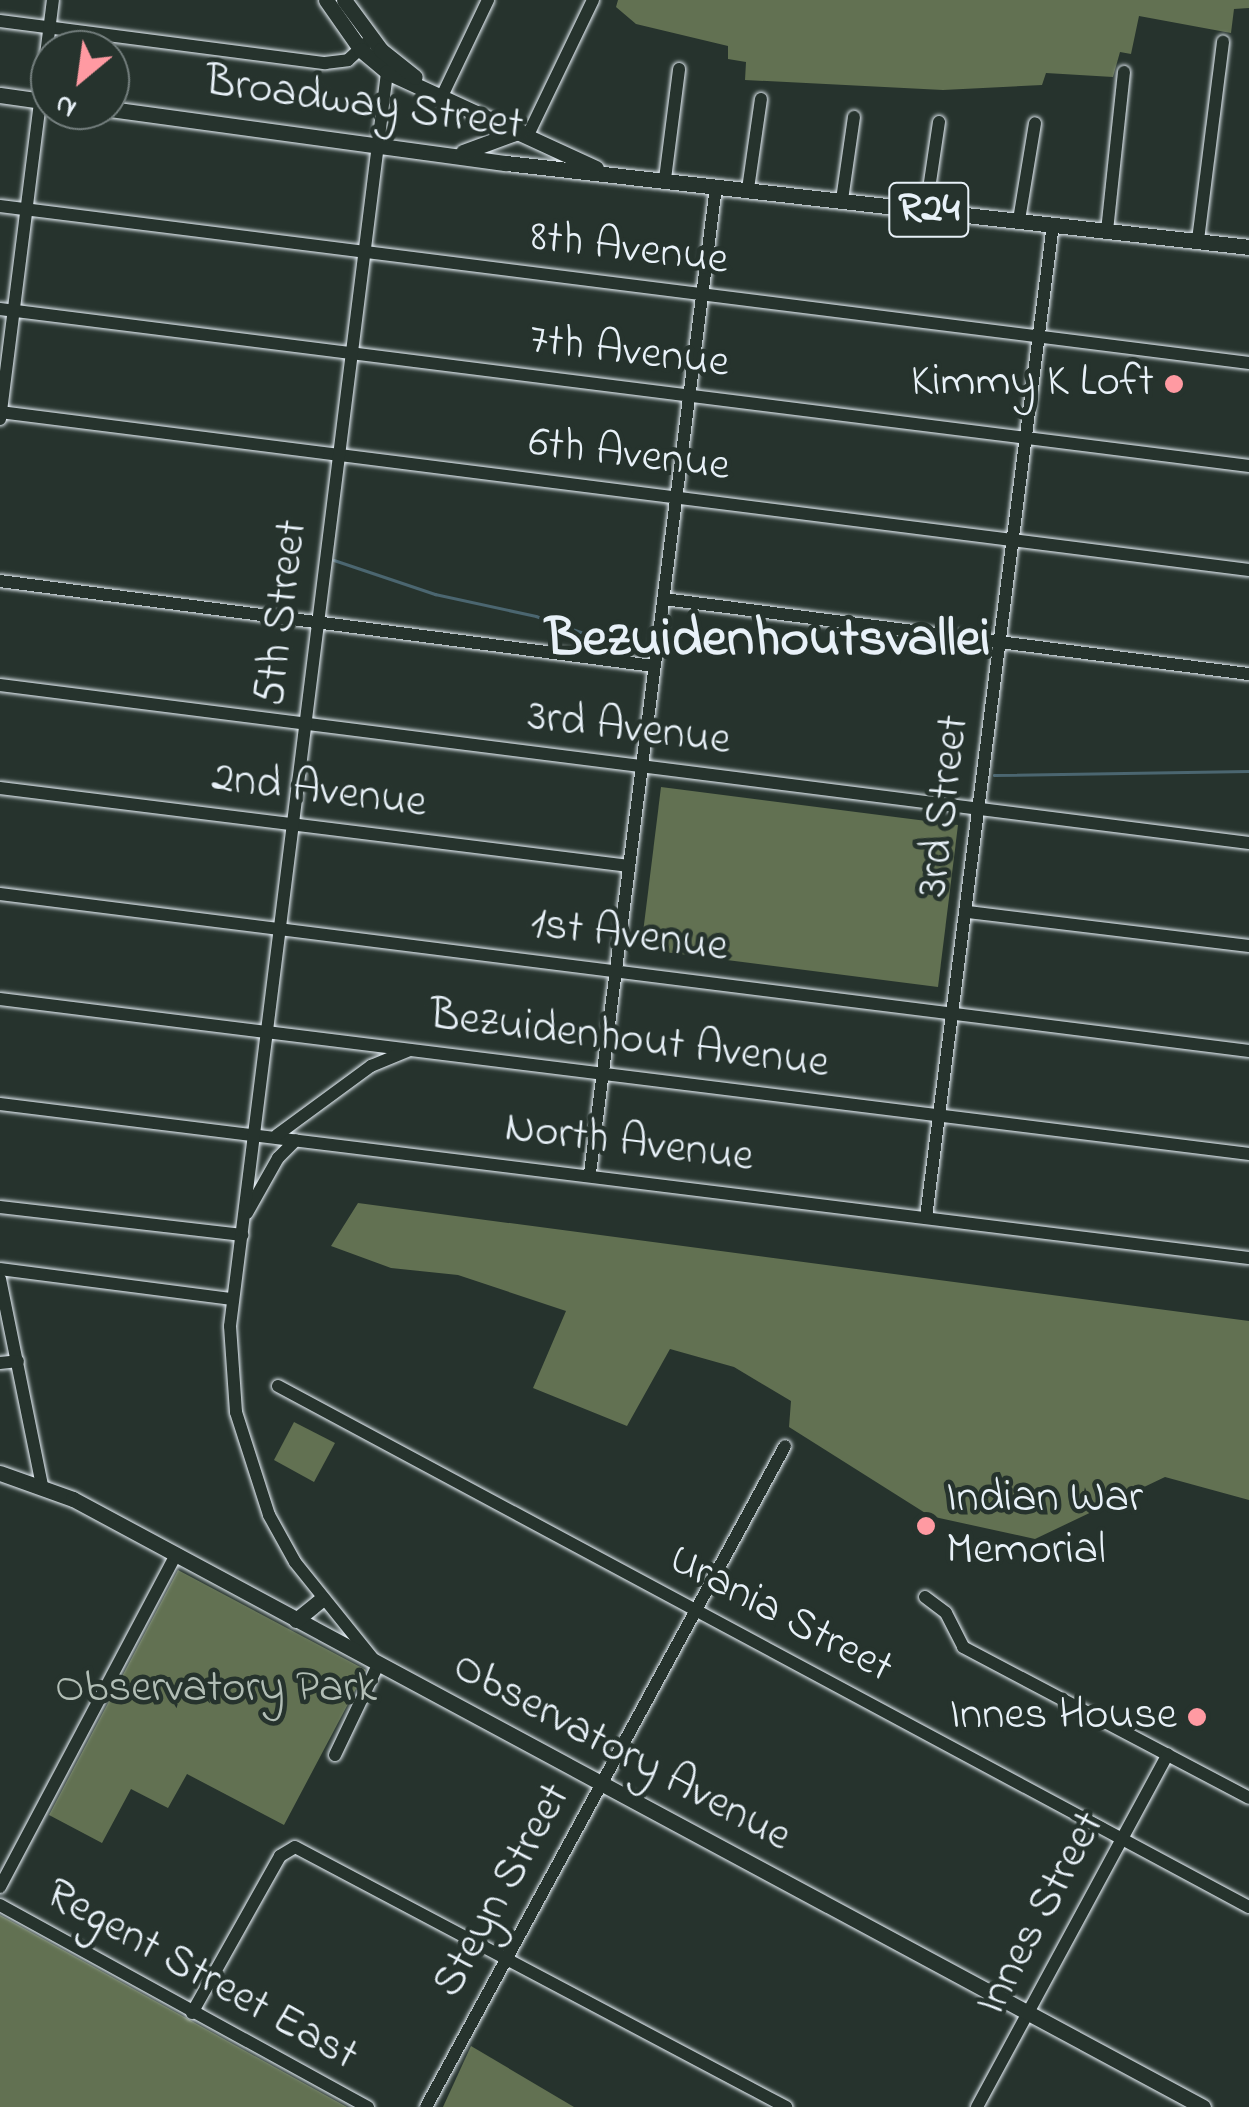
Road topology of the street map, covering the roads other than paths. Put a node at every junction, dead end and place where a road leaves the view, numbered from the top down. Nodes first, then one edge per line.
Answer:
1 (53, 0) edge
2 (326, 0) edge
3 (344, 0) edge
4 (488, 0) edge
5 (593, 0) edge
6 (0, 22) edge
7 (50, 28) junction
8 (1223, 42) dead end
9 (365, 44) junction
10 (388, 65) junction
11 (680, 70) dead end
12 (1124, 72) dead end
13 (438, 93) junction
14 (0, 96) edge
15 (30, 99) edge
16 (762, 99) dead end
17 (130, 113) edge
18 (854, 117) dead end
19 (939, 122) dead end
20 (1035, 124) dead end
21 (40, 130) edge
22 (524, 133) junction
23 (378, 144) junction
24 (448, 154) junction
25 (506, 163) junction
26 (609, 174) junction
27 (665, 179) junction
28 (716, 186) junction
29 (748, 189) junction
30 (842, 200) junction
31 (0, 206) edge
32 (926, 209) junction
33 (27, 210) junction
34 (1019, 220) junction
35 (1054, 224) junction
36 (1107, 231) junction
37 (1198, 240) junction
38 (1249, 247) edge
39 (364, 251) junction
40 (702, 294) junction
41 (7, 310) edge
42 (1039, 336) junction
43 (351, 354) junction
44 (1249, 364) edge
45 (690, 396) junction
46 (0, 415) edge
47 (1026, 438) junction
48 (338, 454) junction
49 (1249, 466) edge
50 (677, 498) junction
51 (1014, 540) junction
52 (1249, 570) edge
53 (0, 582) edge
54 (664, 599) junction
55 (317, 620) junction
56 (1001, 643) junction
57 (654, 666) junction
58 (1249, 674) edge
59 (0, 685) edge
60 (304, 723) junction
61 (641, 767) junction
62 (0, 788) edge
63 (980, 810) junction
64 (292, 824) junction
65 (1249, 843) edge
66 (629, 866) junction
67 (0, 894) edge
68 (968, 912) junction
69 (279, 928) junction
70 (1249, 946) edge
71 (616, 970) junction
72 (0, 999) edge
73 (954, 1012) junction
74 (266, 1032) junction
75 (414, 1049) junction
76 (1249, 1051) edge
77 (603, 1074) junction
78 (0, 1104) edge
79 (940, 1117) junction
80 (300, 1122) junction
81 (262, 1136) junction
82 (303, 1141) junction
83 (1249, 1154) edge
84 (590, 1173) junction
85 (248, 1178) junction
86 (0, 1208) edge
87 (247, 1213) junction
88 (926, 1217) junction
89 (240, 1237) junction
90 (1249, 1258) edge
91 (0, 1269) edge
92 (0, 1280) edge
93 (232, 1299) junction
94 (18, 1361) junction
95 (0, 1363) edge
96 (278, 1386) dead end
97 (784, 1446) dead end
98 (0, 1473) edge
99 (42, 1485) junction
100 (176, 1554) junction
101 (925, 1596) dead end
102 (322, 1598) junction
103 (695, 1610) junction
104 (296, 1620) junction
105 (378, 1666) junction
106 (1168, 1754) junction
107 (335, 1755) dead end
108 (602, 1784) junction
109 (1249, 1798) edge
110 (1122, 1837) junction
111 (0, 1887) edge
112 (0, 1906) edge
113 (1249, 1906) edge
114 (504, 1956) junction
115 (192, 2012) junction
116 (1029, 2014) junction
117 (368, 2107) edge
118 (426, 2107) edge
119 (786, 2107) edge
120 (977, 2107) edge
121 (1204, 2107) edge

1 - 7 street
2 - 9 main road
3 - 9 main road
4 - 13 street
5 - 22 street
6 - 7 street
7 - 9 street
8 - 37 street
9 - 10 main road
10 - 13 main road
10 - 23 street, 5th Street
11 - 27 street
12 - 36 street
13 - 22 main road
14 - 15 main road
16 - 29 street
17 - 23 main road, Broadway Street / R24
18 - 30 street
19 - 32 street
20 - 34 street
21 - 33 street
22 - 24 main road, R24
22 - 25 main road
22 - 26 main road, R24
23 - 24 main road, Broadway Street / R24
23 - 39 street, 5th Street
24 - 25 main road, Broadway Street / R24
25 - 26 main road, Broadway Street / R24
26 - 27 main road, R24
27 - 28 main road, R24
28 - 29 main road, R24
28 - 40 street
29 - 30 main road, R24
30 - 32 main road, R24
31 - 33 street, 8th Avenue
32 - 34 main road, R24
33 - 39 street, 8th Avenue
33 - 41 street
34 - 35 main road, R24
35 - 36 main road, R24
35 - 42 street, 3rd Street
36 - 37 main road, R24
37 - 38 main road, R24
39 - 40 street, 8th Avenue
39 - 43 street, 5th Street
40 - 42 street, 8th Avenue
40 - 45 street
41 - 43 street, 7th Avenue
41 - 46 street
42 - 44 street, 8th Avenue
42 - 47 street, 3rd Street
43 - 45 street, 7th Avenue
43 - 48 street, 5th Street
45 - 47 street, 7th Avenue
45 - 50 street
46 - 48 street, 6th Avenue
47 - 49 street, 7th Avenue
47 - 51 street, 3rd Street
48 - 50 street, 6th Avenue
48 - 55 street, 5th Street
50 - 51 street, 6th Avenue
50 - 54 street
51 - 52 street, 6th Avenue
51 - 56 street, 3rd Street
53 - 55 street
54 - 56 street
54 - 57 street
55 - 57 street
55 - 60 street, 5th Street
56 - 58 street
56 - 63 street, 3rd Street
57 - 61 street
59 - 60 street, 3rd Avenue
60 - 61 street, 3rd Avenue
60 - 64 street, 5th Street
61 - 63 street, 3rd Avenue
61 - 66 street
62 - 64 street, 2nd Avenue
63 - 65 street, 3rd Avenue
63 - 68 street, 3rd Street
64 - 66 street, 2nd Avenue
64 - 69 street, 5th Street
66 - 71 street
67 - 69 street, 1st Avenue
68 - 70 street
68 - 73 street, 3rd Street
69 - 71 street, 1st Avenue
69 - 74 street, 5th Street
71 - 73 street, 1st Avenue
71 - 77 street
72 - 74 street, Bezuidenhout Avenue
73 - 76 street, 1st Avenue
73 - 79 street, 3rd Street
74 - 75 street, Bezuidenhout Avenue
74 - 81 street, 5th Street
75 - 77 street, Bezuidenhout Avenue
75 - 80 street
77 - 79 street, Bezuidenhout Avenue
77 - 84 street
78 - 81 street, North Avenue
79 - 83 street, Bezuidenhout Avenue
79 - 88 street, 3rd Street
80 - 81 street
80 - 82 street
81 - 82 street, North Avenue
81 - 85 street, 5th Street
82 - 84 street, North Avenue
82 - 87 street
84 - 88 street, North Avenue
85 - 87 street, 5th Street
85 - 89 street, 5th Street
86 - 89 street
87 - 89 street, 5th Street
88 - 90 street, North Avenue
89 - 93 street
91 - 93 street
92 - 94 street
93 - 102 street
94 - 95 street
94 - 99 street
96 - 103 street, Urania Street
97 - 103 street, Steyn Street
98 - 99 main road, Observatory Avenue
99 - 100 main road, Observatory Avenue
100 - 104 main road, Observatory Avenue
100 - 111 street
101 - 106 street
102 - 104 main road
102 - 105 street
103 - 108 street, Steyn Street
103 - 110 street, Urania Street
104 - 105 main road, Observatory Avenue
105 - 107 street
105 - 108 main road, Observatory Avenue
106 - 109 street
106 - 110 street, Innes Street
108 - 114 street, Steyn Street
108 - 116 main road, Observatory Avenue
110 - 113 street, Urania Street
110 - 116 street, Innes Street
112 - 115 street, Regent Street East
114 - 115 street
114 - 118 street, Steyn Street
114 - 119 street
115 - 117 street, Regent Street East
116 - 120 street, Innes Street
116 - 121 main road, Observatory Avenue

